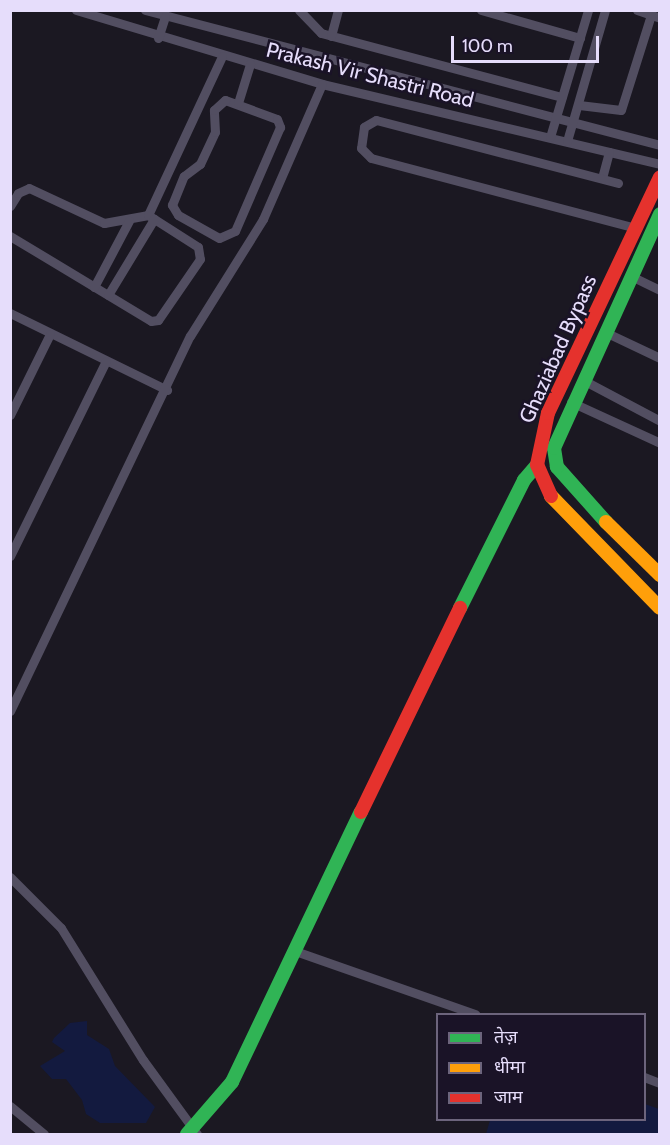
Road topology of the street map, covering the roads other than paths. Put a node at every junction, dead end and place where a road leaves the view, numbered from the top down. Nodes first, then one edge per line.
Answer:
1 (76, 10) edge
2 (299, 10) edge
3 (338, 10) edge
4 (481, 10) edge
5 (588, 10) edge
6 (606, 10) edge
7 (637, 10) edge
8 (150, 11) edge
9 (165, 16) junction
10 (655, 17) edge
11 (331, 36) junction
12 (580, 38) junction
13 (158, 39) junction
14 (222, 56) junction
15 (250, 64) junction
16 (322, 84) junction
17 (562, 97) junction
18 (238, 103) junction
19 (579, 105) junction
20 (555, 118) junction
21 (572, 123) junction
22 (550, 137) junction
23 (567, 141) junction
24 (660, 146) edge
25 (609, 152) junction
26 (660, 164) edge
27 (660, 177) edge
28 (602, 178) junction
29 (618, 183) dead end
30 (10, 206) edge
31 (660, 214) edge
32 (151, 217) junction
33 (129, 221) junction
34 (636, 228) junction
35 (10, 236) edge
36 (631, 276) junction
37 (94, 287) junction
38 (660, 290) edge
39 (108, 296) junction
40 (10, 313) edge
41 (604, 331) junction
42 (50, 334) junction
43 (660, 358) edge
44 (106, 361) junction
45 (582, 379) junction
46 (167, 390) junction
47 (571, 402) junction
48 (10, 415) edge
49 (660, 422) edge
50 (660, 443) edge
51 (537, 465) junction
52 (10, 556) edge
53 (656, 572) edge
54 (637, 586) junction
55 (659, 606) edge
56 (10, 711) edge
57 (10, 877) edge
58 (298, 952) junction
59 (472, 1013) edge
60 (646, 1077) edge
61 (660, 1083) edge
62 (10, 1106) edge
63 (193, 1133) edge
64 (44, 1134) edge

1 - 13 street, Prakash Vir Shastri Road
2 - 11 street
3 - 11 street
4 - 12 street
5 - 12 street
6 - 19 street
7 - 10 street
8 - 9 street, Prakash Vir Shastri Road
9 - 13 street
9 - 20 street, Prakash Vir Shastri Road
10 - 19 street
11 - 17 street
12 - 17 street
13 - 14 street, Prakash Vir Shastri Road
14 - 15 street, Prakash Vir Shastri Road
14 - 32 street
15 - 16 street, Prakash Vir Shastri Road
15 - 18 street
16 - 22 street, Prakash Vir Shastri Road
16 - 46 street
17 - 20 street
18 - 18 street
19 - 21 street
20 - 21 street, Prakash Vir Shastri Road
20 - 22 street
21 - 23 street
21 - 24 street, Prakash Vir Shastri Road
22 - 23 street, Prakash Vir Shastri Road
23 - 25 street, Prakash Vir Shastri Road
25 - 26 street, Prakash Vir Shastri Road
25 - 28 street
27 - 34 main road, Ghaziabad Bypass
28 - 29 street
28 - 34 street
30 - 33 street
31 - 36 main road, Ghaziabad Bypass
32 - 33 street
32 - 39 street
32 - 39 street
33 - 37 street
34 - 51 main road, Ghaziabad Bypass
35 - 37 street
36 - 38 street
36 - 41 main road, Ghaziabad Bypass
37 - 39 street
40 - 42 street
41 - 43 street
41 - 45 main road, Ghaziabad Bypass
42 - 44 street
42 - 48 street
44 - 46 street
44 - 52 street
45 - 47 main road, Ghaziabad Bypass
45 - 49 street
46 - 56 street
47 - 50 street
47 - 53 main road, Ghaziabad Bypass
51 - 54 main road
51 - 58 main road
53 - 54 main road
54 - 55 main road
57 - 63 street
58 - 59 street
58 - 63 main road
60 - 61 street
62 - 64 street

